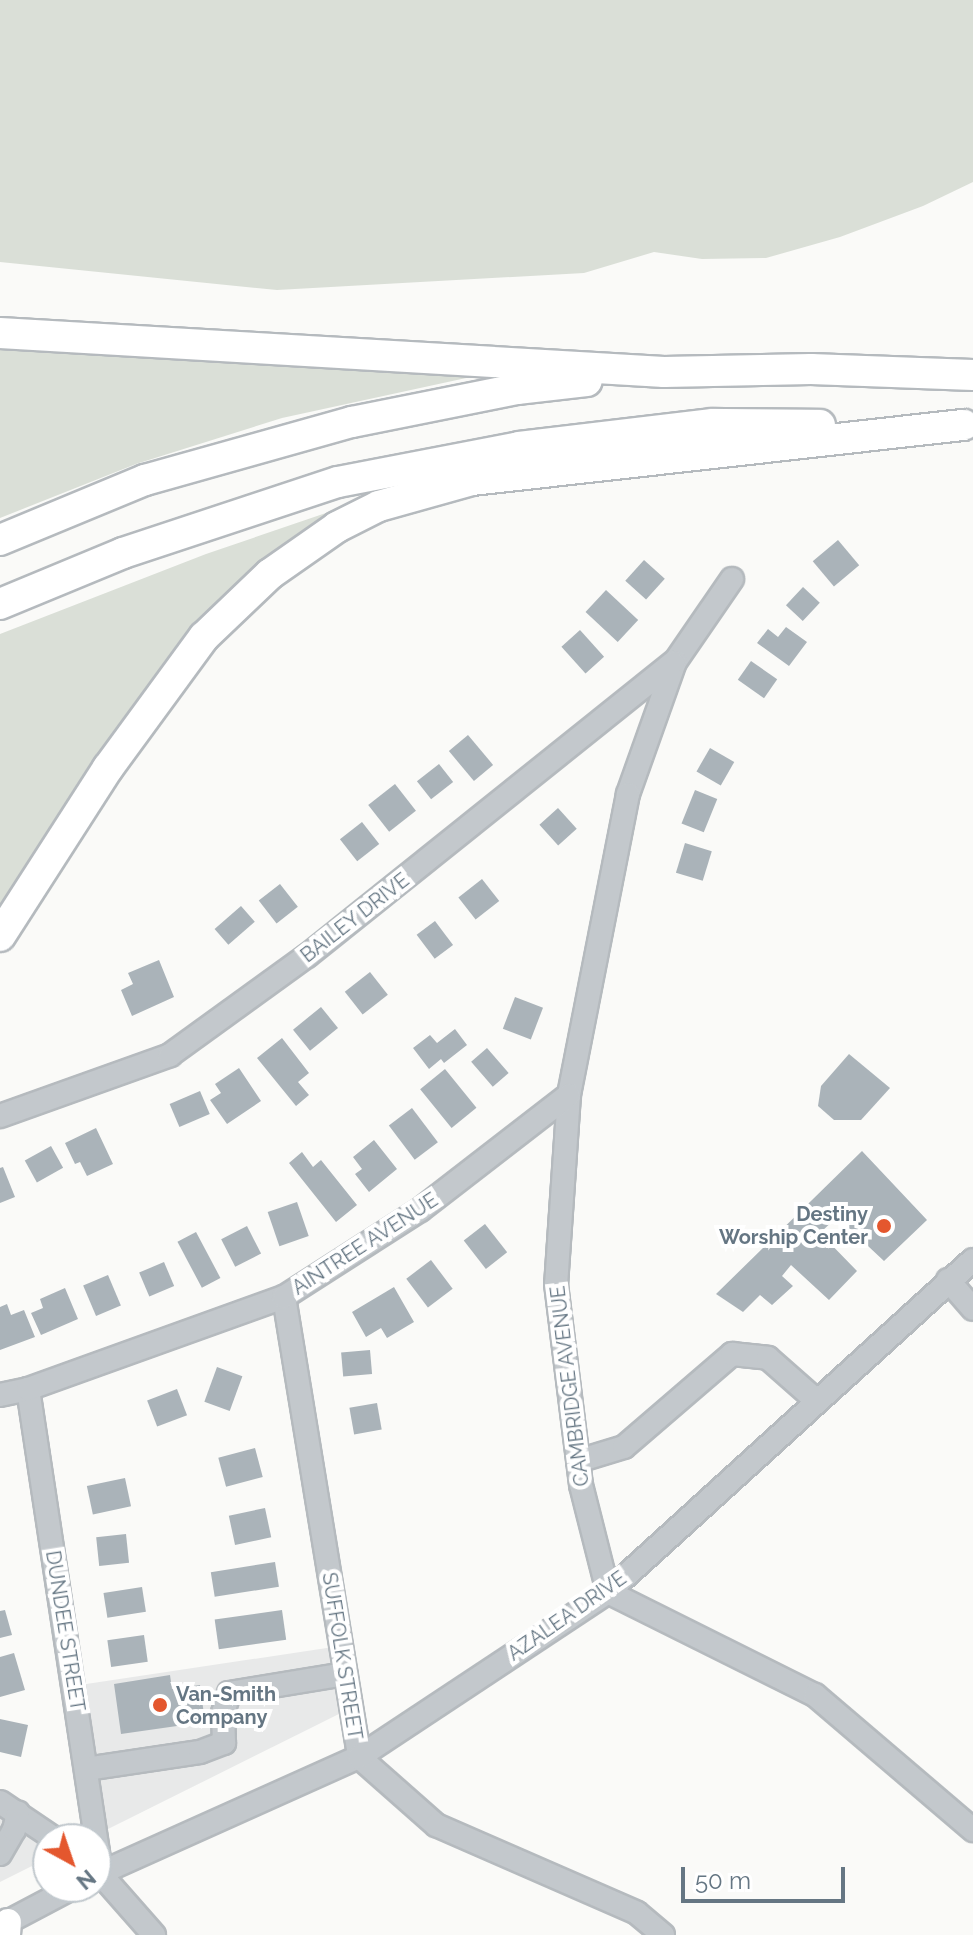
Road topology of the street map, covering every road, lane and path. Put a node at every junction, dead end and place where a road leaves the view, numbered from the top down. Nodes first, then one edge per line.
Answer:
1 (0, 333) edge
2 (664, 372) junction
3 (973, 375) edge
4 (969, 426) edge
5 (0, 540) edge
6 (732, 579) dead end
7 (0, 604) edge
8 (675, 662) junction
9 (0, 936) edge
10 (569, 1095) junction
11 (0, 1116) edge
12 (973, 1260) edge
13 (948, 1280) junction
14 (284, 1297) junction
15 (973, 1309) edge
16 (28, 1389) junction
17 (0, 1395) edge
18 (817, 1401) junction
19 (578, 1461) junction
20 (608, 1592) junction
21 (345, 1674) junction
22 (359, 1757) junction
23 (86, 1769) junction
24 (9, 1807) edge
25 (32, 1823) edge
26 (92, 1823) edge
27 (973, 1830) edge
28 (0, 1854) edge
29 (112, 1866) edge
30 (112, 1888) edge
31 (47, 1903) edge
32 (5, 1928) edge
33 (154, 1935) edge
34 (663, 1935) edge

1 - 2 highway
2 - 3 highway
2 - 5 highway
4 - 7 highway
4 - 9 highway
6 - 8 street, CAMBRIDGE AVENUE
8 - 10 street, CAMBRIDGE AVENUE
8 - 11 street, BAILEY DRIVE
10 - 14 street, AINTREE AVENUE
10 - 19 street, CAMBRIDGE AVENUE
12 - 13 street, AZALEA DRIVE
13 - 15 street
13 - 18 street, AZALEA DRIVE
14 - 16 street, AINTREE AVENUE
14 - 21 street, SUFFOLK STREET
16 - 17 street, AINTREE AVENUE
16 - 23 street, DUNDEE STREET
18 - 19 street
18 - 20 street, AZALEA DRIVE
19 - 20 street, CAMBRIDGE AVENUE
20 - 22 street, AZALEA DRIVE
20 - 27 street
21 - 22 street, SUFFOLK STREET
21 - 23 street
22 - 29 street, AZALEA DRIVE
22 - 34 street, SUFFOLK STREET
23 - 26 street, DUNDEE STREET
24 - 25 street
24 - 28 street
30 - 33 street
31 - 32 street

